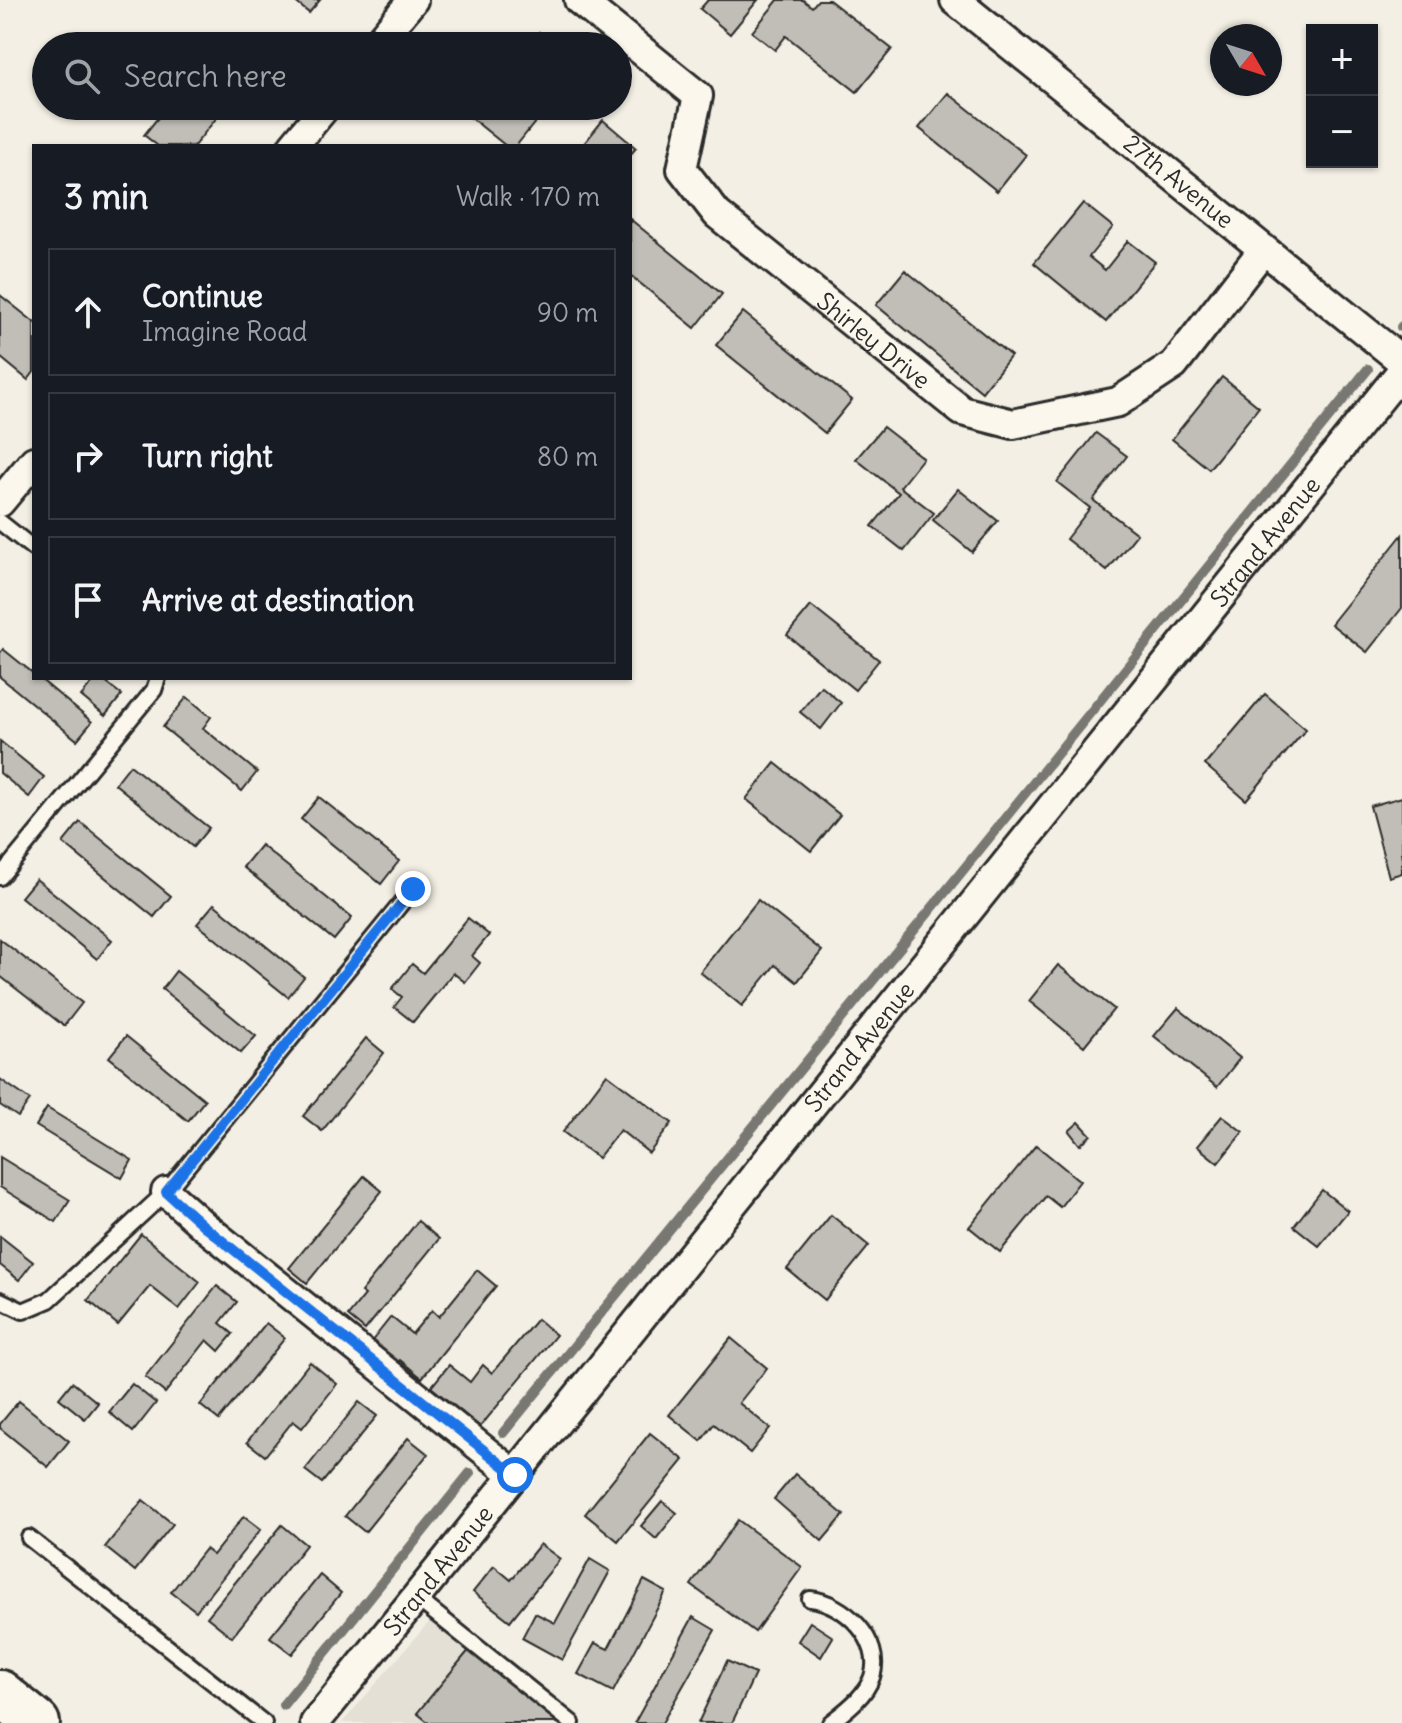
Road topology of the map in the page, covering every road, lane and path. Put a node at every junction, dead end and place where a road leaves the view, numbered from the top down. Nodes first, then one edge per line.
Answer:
1 (413, 0) edge
2 (579, 0) edge
3 (955, 0) edge
4 (387, 32) edge
5 (619, 32) edge
6 (632, 43) edge
7 (314, 120) edge
8 (295, 144) edge
9 (1263, 250) junction
10 (1402, 361) edge
11 (1402, 371) edge
12 (32, 463) edge
13 (4, 488) edge
14 (0, 522) edge
15 (32, 547) edge
16 (157, 680) edge
17 (0, 877) edge
18 (413, 889) dead end
19 (166, 1192) junction
20 (0, 1300) edge
21 (515, 1475) junction
22 (29, 1538) dead end
23 (415, 1597) junction
24 (810, 1599) dead end
25 (0, 1693) edge
26 (37, 1723) edge
27 (264, 1723) edge
28 (315, 1723) edge
29 (572, 1723) edge
30 (830, 1723) edge

1 - 4 street
2 - 5 street, Shirley Drive
3 - 9 street, 27th Avenue
6 - 9 street, Shirley Drive
7 - 8 street
9 - 10 street, 27th Avenue
11 - 21 street, Strand Avenue
12 - 13 street
14 - 15 lane
16 - 17 lane
18 - 19 lane
19 - 20 lane
19 - 21 street
21 - 23 street, Strand Avenue
22 - 27 lane
23 - 28 street, Strand Avenue
23 - 29 lane
24 - 30 lane
25 - 26 highway

